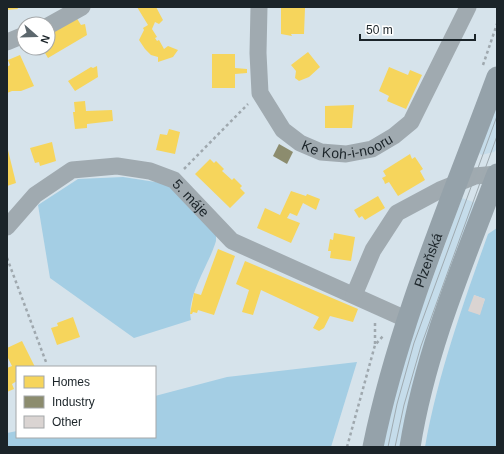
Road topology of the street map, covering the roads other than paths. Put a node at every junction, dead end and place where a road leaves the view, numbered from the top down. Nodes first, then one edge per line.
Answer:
1 (82, 7) edge
2 (259, 7) edge
3 (468, 7) edge
4 (56, 22) edge
5 (497, 77) edge
6 (497, 174) edge
7 (458, 183) junction
8 (7, 227) edge
9 (354, 295) junction
10 (408, 320) junction
11 (373, 447) edge
12 (410, 447) edge

1 - 4 street
2 - 3 street, Ke Koh-i-nooru
5 - 7 main road, Plzeňská
6 - 7 street
6 - 12 main road
7 - 9 street
7 - 10 main road, Plzeňská
8 - 9 street, 5. máje
9 - 10 street, 5. máje
10 - 11 main road, Plzeňská

